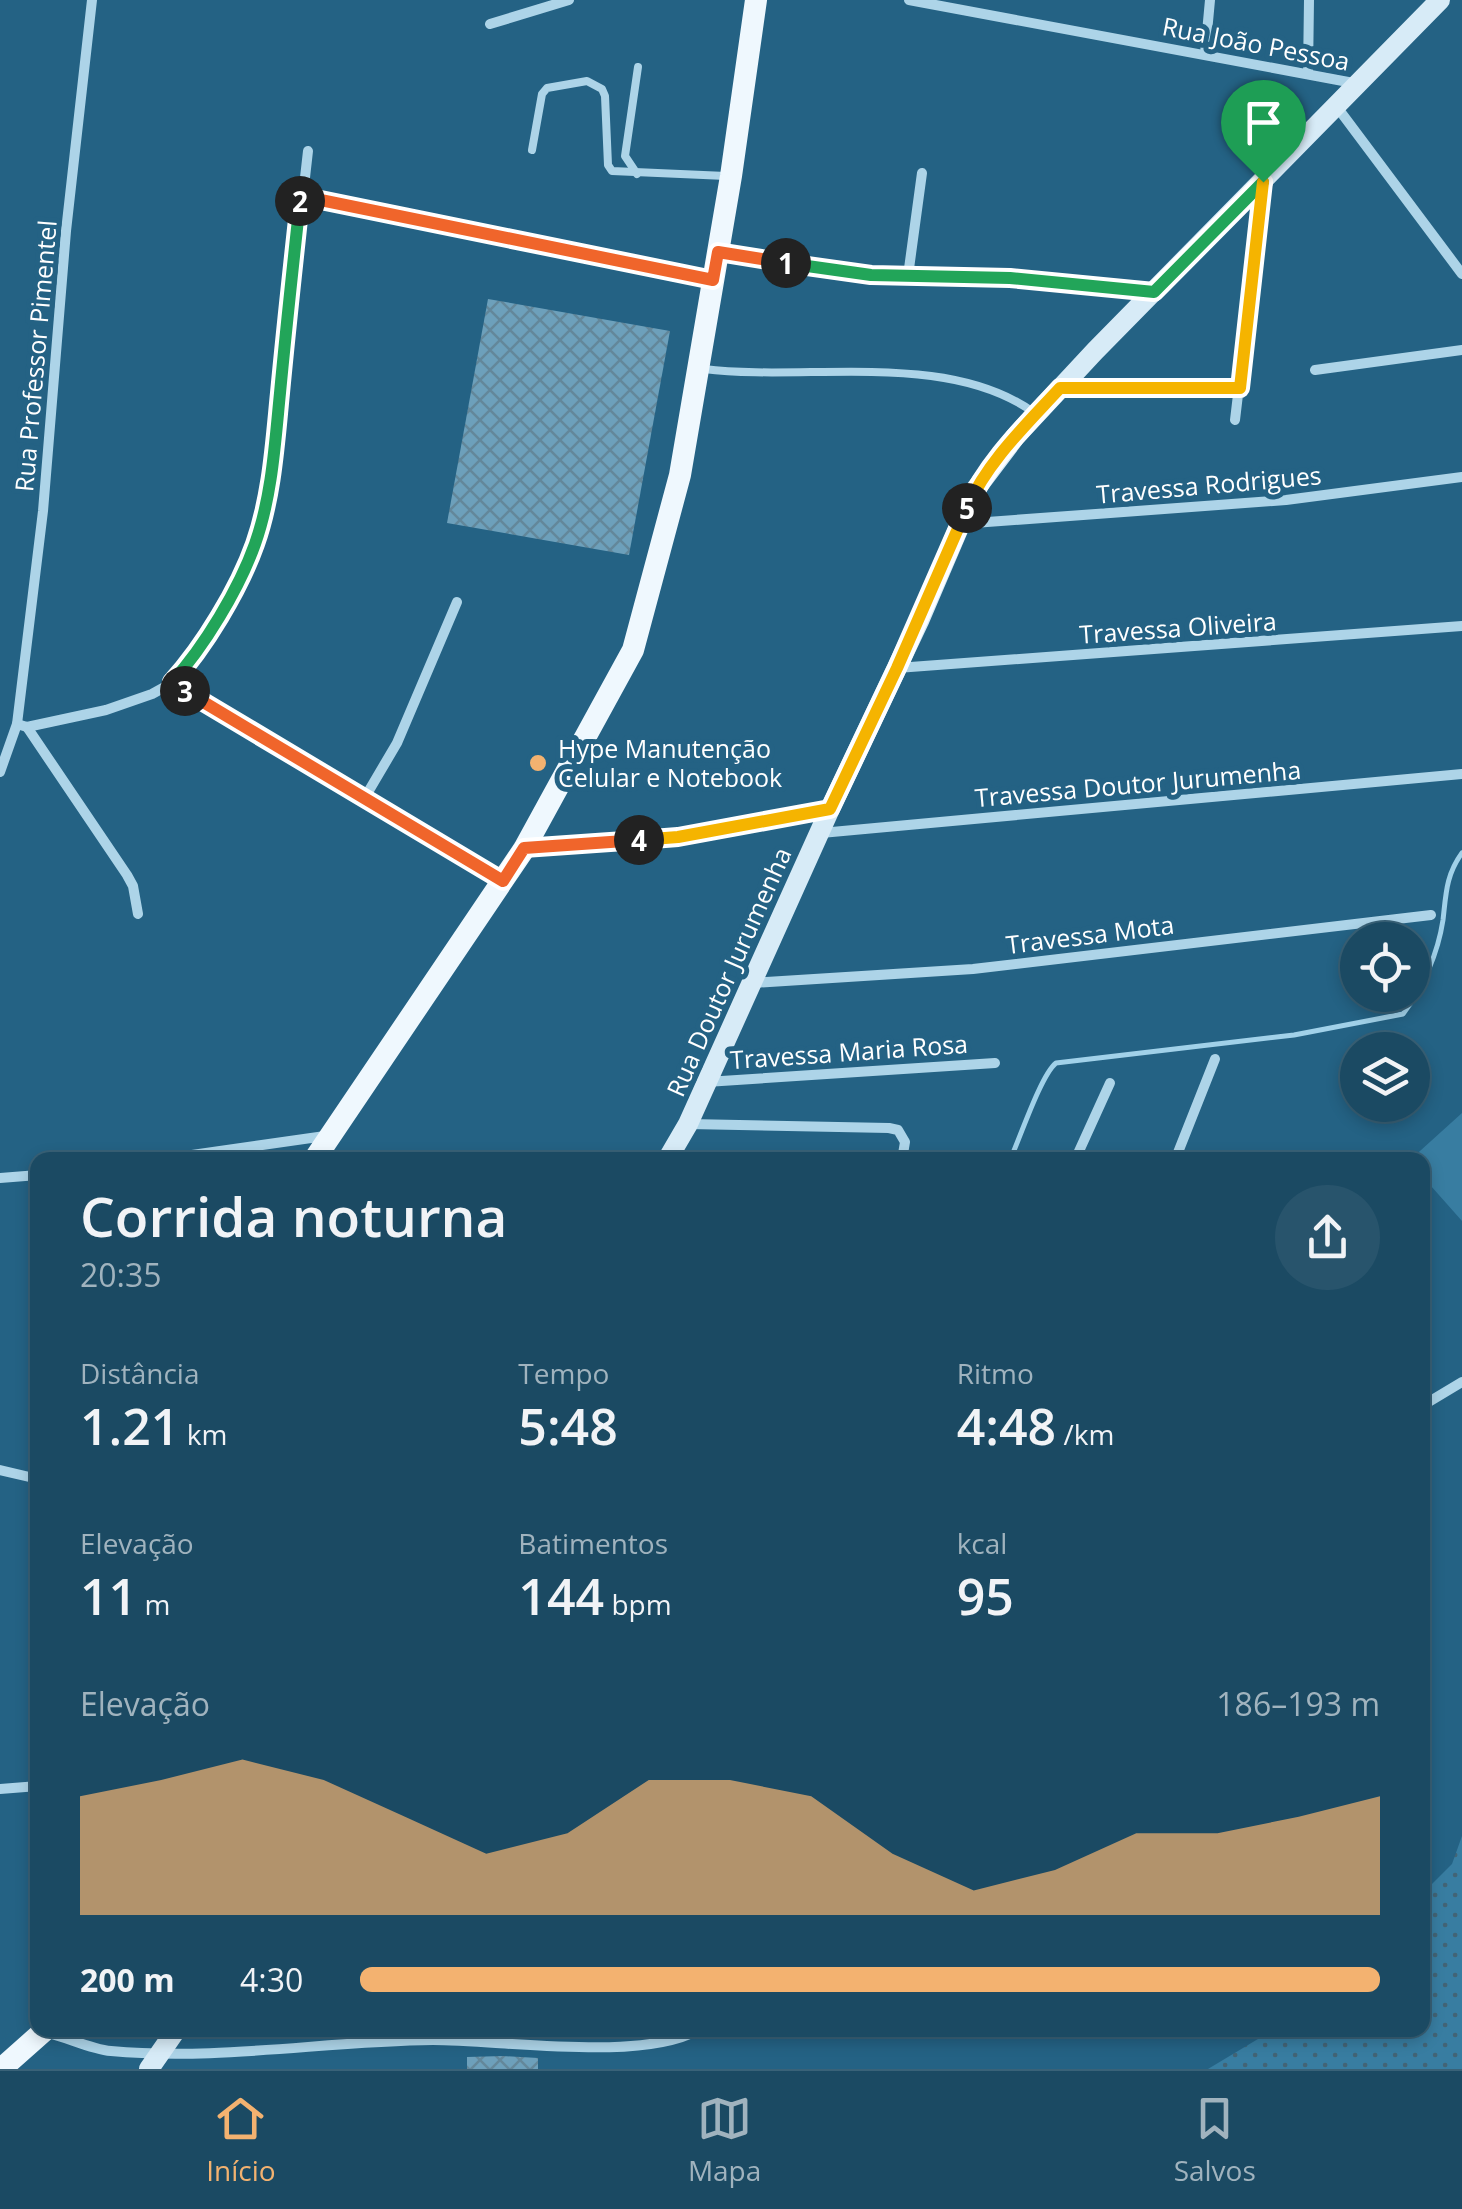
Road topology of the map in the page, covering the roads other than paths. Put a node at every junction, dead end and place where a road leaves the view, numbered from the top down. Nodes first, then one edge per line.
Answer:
1 (92, 0) edge
2 (569, 0) edge
3 (756, 0) edge
4 (909, 0) edge
5 (1210, 0) edge
6 (1310, 0) edge
7 (1440, 0) edge
8 (931, 2) edge
9 (983, 6) edge
10 (490, 24) dead end
11 (1205, 54) junction
12 (638, 68) dead end
13 (1308, 73) junction
14 (1360, 84) junction
15 (1337, 107) junction
16 (532, 150) dead end
17 (308, 151) dead end
18 (922, 173) dead end
19 (637, 174) junction
20 (731, 176) junction
21 (1263, 182) junction
22 (301, 196) junction
23 (718, 252) junction
24 (1462, 274) edge
25 (908, 276) junction
26 (713, 280) junction
27 (1154, 292) junction
28 (1462, 350) edge
29 (699, 368) junction
30 (1315, 370) dead end
31 (1060, 388) junction
32 (1240, 388) junction
33 (1036, 414) junction
34 (1235, 420) dead end
35 (1462, 478) edge
36 (960, 524) junction
37 (457, 602) dead end
38 (1462, 626) edge
39 (897, 668) junction
40 (172, 682) junction
41 (22, 726) junction
42 (0, 772) edge
43 (1462, 774) edge
44 (364, 799) junction
45 (830, 809) junction
46 (818, 833) junction
47 (524, 848) junction
48 (503, 881) junction
49 (138, 914) dead end
50 (1432, 915) dead end
51 (752, 982) junction
52 (1215, 1060) dead end
53 (995, 1063) dead end
54 (705, 1082) junction
55 (1110, 1083) dead end
56 (688, 1124) junction
57 (331, 1135) junction
58 (213, 1152) edge
59 (319, 1152) edge
60 (672, 1152) edge
61 (903, 1152) edge
62 (1078, 1152) edge
63 (1178, 1152) edge
64 (30, 1175) edge
65 (0, 1178) edge
66 (1462, 1382) edge
67 (1430, 1401) edge
68 (0, 1470) edge
69 (30, 1478) edge
70 (30, 1787) edge
71 (0, 1789) edge
72 (38, 2037) edge
73 (64, 2037) edge
74 (171, 2037) edge
75 (414, 2037) edge
76 (470, 2037) edge
77 (685, 2037) edge
78 (156, 2061) edge
79 (1, 2069) edge

1 - 41 street, Rua Professor Pimentel
2 - 10 street
3 - 20 main road
4 - 8 street, Rua João Pessoa
5 - 11 street
6 - 13 street
7 - 14 main road, Rua Doutor Jurumenha
8 - 9 street, Rua João Pessoa
9 - 11 street, Rua João Pessoa
11 - 13 street, Rua João Pessoa
12 - 19 lane
13 - 14 street, Rua João Pessoa
14 - 15 main road, Rua Doutor Jurumenha
15 - 21 main road, Rua Doutor Jurumenha
15 - 24 street
16 - 19 lane
17 - 22 street
18 - 25 street
19 - 20 lane
20 - 23 main road
21 - 27 main road, Rua Doutor Jurumenha
21 - 32 street
22 - 26 street
22 - 40 street
23 - 25 street
23 - 26 main road
25 - 27 street
26 - 29 main road
27 - 31 main road, Rua Doutor Jurumenha
28 - 30 street
29 - 33 lane
29 - 47 main road
31 - 32 street
31 - 33 main road, Rua Doutor Jurumenha
32 - 34 street
33 - 36 main road, Rua Doutor Jurumenha
35 - 36 street, Travessa Rodrigues
36 - 39 main road, Rua Doutor Jurumenha
37 - 44 street
38 - 39 street, Travessa Oliveira
39 - 45 main road, Rua Doutor Jurumenha
40 - 41 street
40 - 44 street
41 - 42 street, Rua Professor Pimentel
41 - 49 street
43 - 46 street, Travessa Doutor Jurumenha
44 - 48 street
45 - 46 main road, Rua Doutor Jurumenha
45 - 47 street
46 - 51 main road, Rua Doutor Jurumenha
47 - 48 main road
48 - 57 main road
50 - 51 street, Travessa Mota
51 - 54 main road, Rua Doutor Jurumenha
52 - 63 street
53 - 54 street, Travessa Maria Rosa
54 - 56 main road, Rua Doutor Jurumenha
55 - 62 street
56 - 60 main road, Rua Doutor Jurumenha
56 - 61 street
57 - 58 street
57 - 59 main road
64 - 65 street
66 - 67 street
68 - 69 street
70 - 71 street
72 - 79 main road
73 - 78 street
74 - 78 main road
75 - 78 street
76 - 77 street

